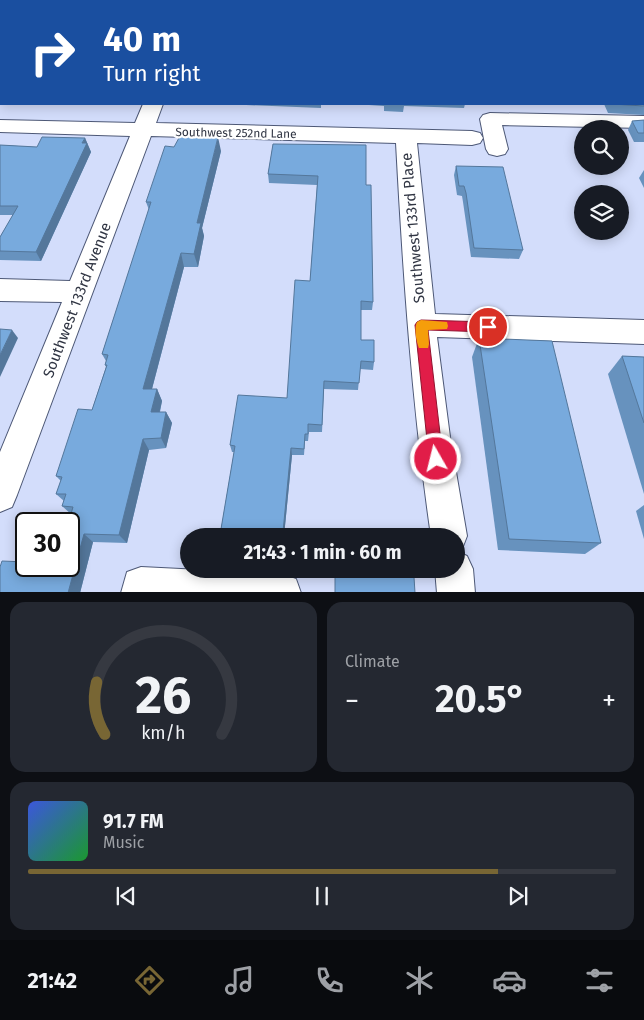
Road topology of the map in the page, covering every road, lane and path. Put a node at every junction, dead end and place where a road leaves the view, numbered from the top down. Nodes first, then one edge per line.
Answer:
1 (153, 105) edge
2 (488, 112) edge
3 (644, 122) edge
4 (0, 126) edge
5 (142, 130) junction
6 (406, 137) junction
7 (472, 138) dead end
8 (497, 149) dead end
9 (0, 290) edge
10 (80, 292) junction
11 (421, 325) junction
12 (644, 332) edge
13 (0, 495) edge
14 (447, 528) edge
15 (455, 578) edge
16 (140, 592) edge
17 (282, 592) edge
18 (456, 592) edge

1 - 5 street, Southwest 133rd Avenue
2 - 3 street
2 - 8 street
4 - 5 street, Southwest 252nd Lane
5 - 6 street, Southwest 252nd Lane
5 - 10 street, Southwest 133rd Avenue
6 - 7 street, Southwest 252nd Lane
6 - 11 street, Southwest 133rd Place
9 - 10 street
10 - 13 street, Southwest 133rd Avenue
11 - 12 street
11 - 14 street, Southwest 133rd Place
15 - 18 street
16 - 17 street

